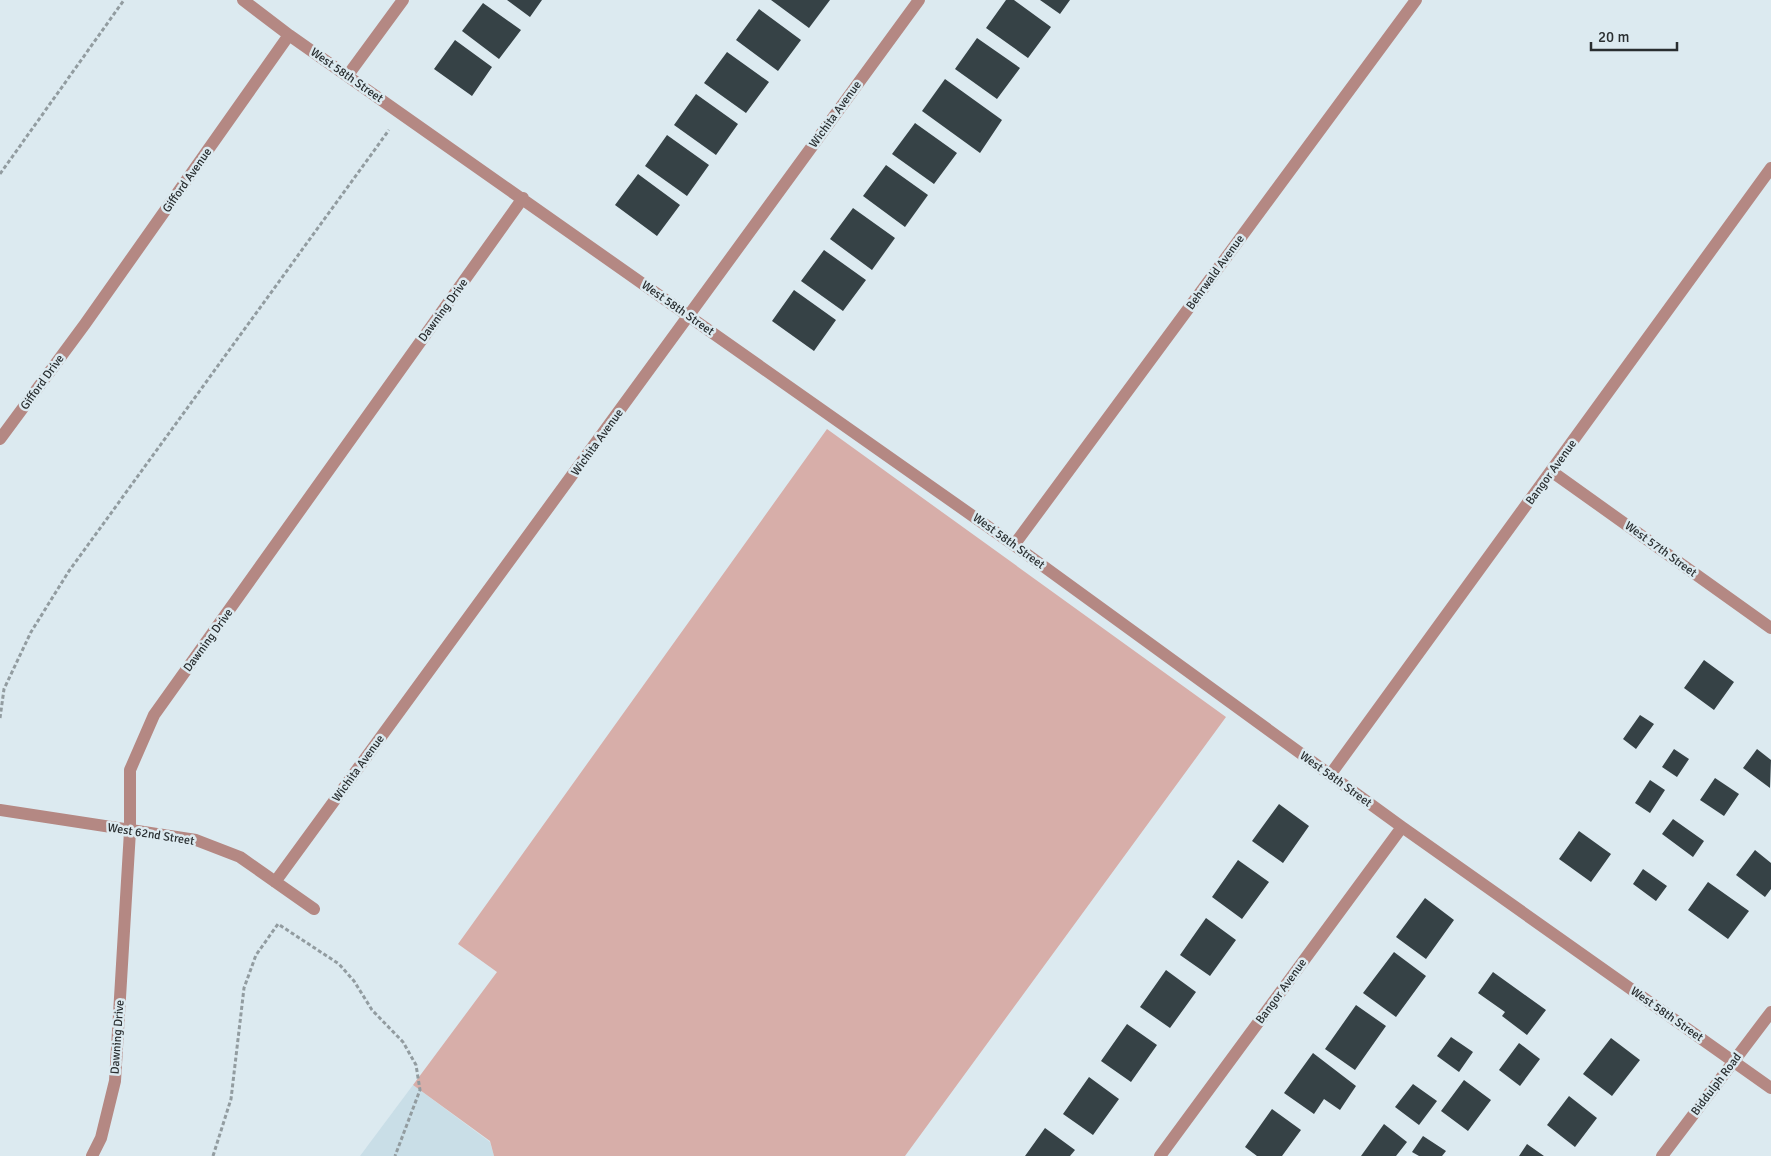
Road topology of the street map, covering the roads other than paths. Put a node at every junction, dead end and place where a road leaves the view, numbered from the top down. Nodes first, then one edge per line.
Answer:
1 (243, 0) edge
2 (402, 0) edge
3 (919, 0) edge
4 (1416, 0) edge
5 (289, 35) junction
6 (348, 75) junction
7 (1770, 172) edge
8 (523, 198) junction
9 (688, 315) junction
10 (85, 324) joint
11 (0, 439) edge
12 (1551, 471) junction
13 (1014, 545) junction
14 (1771, 628) edge
15 (1330, 774) junction
16 (0, 810) edge
17 (1402, 827) junction
18 (130, 831) junction
19 (275, 882) junction
20 (314, 909) dead end
21 (1771, 1012) edge
22 (1733, 1060) junction
23 (1771, 1088) edge
24 (92, 1156) edge
25 (1160, 1156) edge
26 (1662, 1156) edge

1 - 5 street, West 58th Street
2 - 6 street
3 - 9 street, Wichita Avenue
4 - 13 street, Behrwald Avenue
5 - 6 street, West 58th Street
5 - 10 street, Gifford Avenue
6 - 8 street, West 58th Street
7 - 12 street, Bangor Avenue
8 - 9 street, West 58th Street
8 - 18 street, Dawning Drive
9 - 13 street, West 58th Street
9 - 19 street, Wichita Avenue
10 - 11 street, Gifford Drive
12 - 14 street, West 57th Street
12 - 15 street, Bangor Avenue
13 - 15 street, West 58th Street
15 - 17 street, West 58th Street
16 - 18 street, West 62nd Street
17 - 22 street, West 58th Street
17 - 25 street, Bangor Avenue
18 - 19 street, West 62nd Street
18 - 24 street, Dawning Drive
19 - 20 street, West 62nd Street
21 - 22 street, Biddulph Road
22 - 23 street, West 58th Street
22 - 26 street, Biddulph Road

